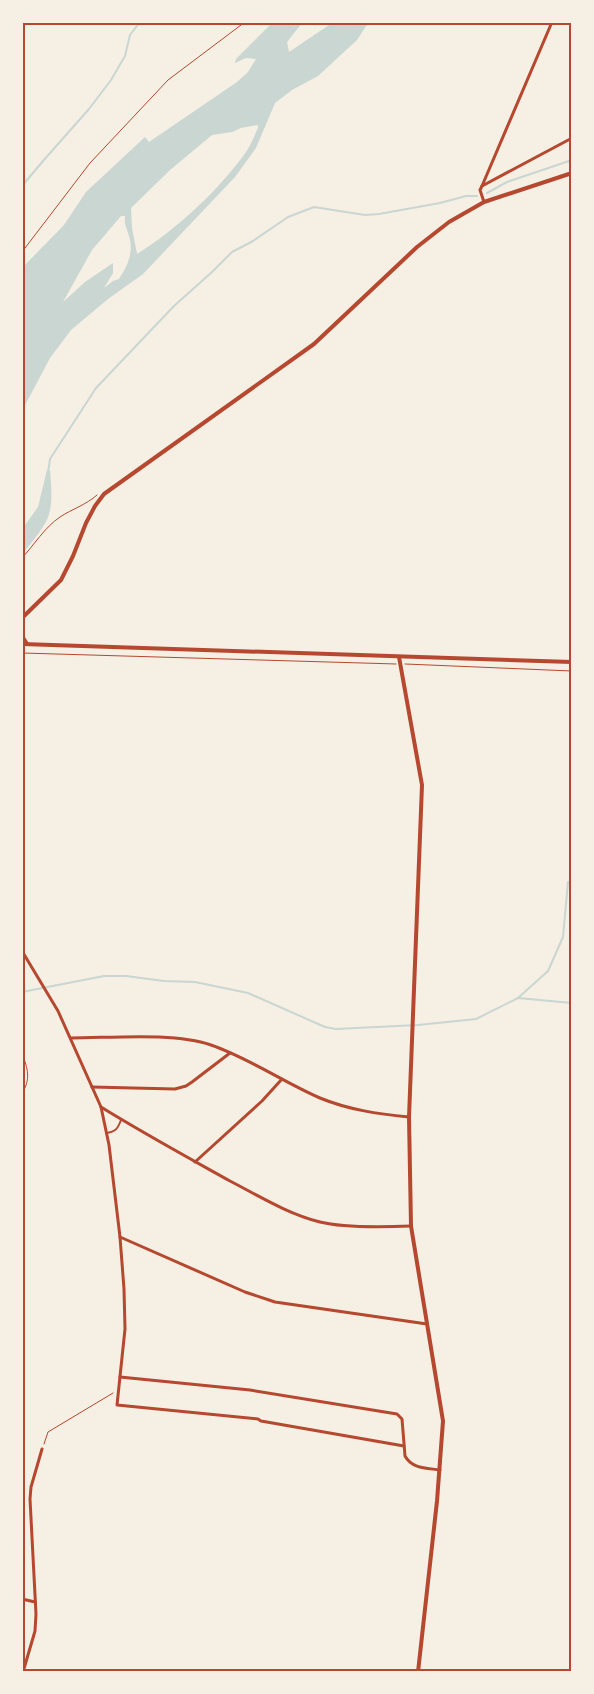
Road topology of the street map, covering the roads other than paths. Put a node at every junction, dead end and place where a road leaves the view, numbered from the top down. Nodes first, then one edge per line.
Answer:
1 (552, 22) edge
2 (572, 138) edge
3 (572, 173) edge
4 (482, 186) junction
5 (484, 202) junction
6 (22, 618) edge
7 (22, 636) edge
8 (25, 644) edge
9 (399, 657) junction
10 (572, 662) edge
11 (22, 951) edge
12 (71, 1038) junction
13 (230, 1053) junction
14 (282, 1079) junction
15 (92, 1087) junction
16 (101, 1107) junction
17 (409, 1117) junction
18 (121, 1120) junction
19 (106, 1133) junction
20 (196, 1162) junction
21 (411, 1226) junction
22 (120, 1237) junction
23 (427, 1324) junction
24 (120, 1377) junction
25 (404, 1446) junction
26 (42, 1449) road end
27 (440, 1470) junction
28 (22, 1599) edge
29 (35, 1602) junction
30 (23, 1672) edge
31 (418, 1672) edge

1 - 4 street
2 - 4 street
3 - 5 street
4 - 5 street
5 - 6 street
7 - 8 street
8 - 9 street
9 - 10 street
9 - 17 street
11 - 12 street
12 - 13 street
12 - 15 street
13 - 14 street
13 - 15 street
14 - 17 street
14 - 20 street
15 - 16 street
16 - 18 street
16 - 19 street
17 - 21 street
18 - 19 lane
18 - 20 street
19 - 22 street
20 - 21 street
21 - 23 street
22 - 23 street
22 - 24 street
23 - 27 street
24 - 25 street
24 - 25 street
25 - 27 street
26 - 29 street
27 - 31 street
28 - 29 street
29 - 30 street

